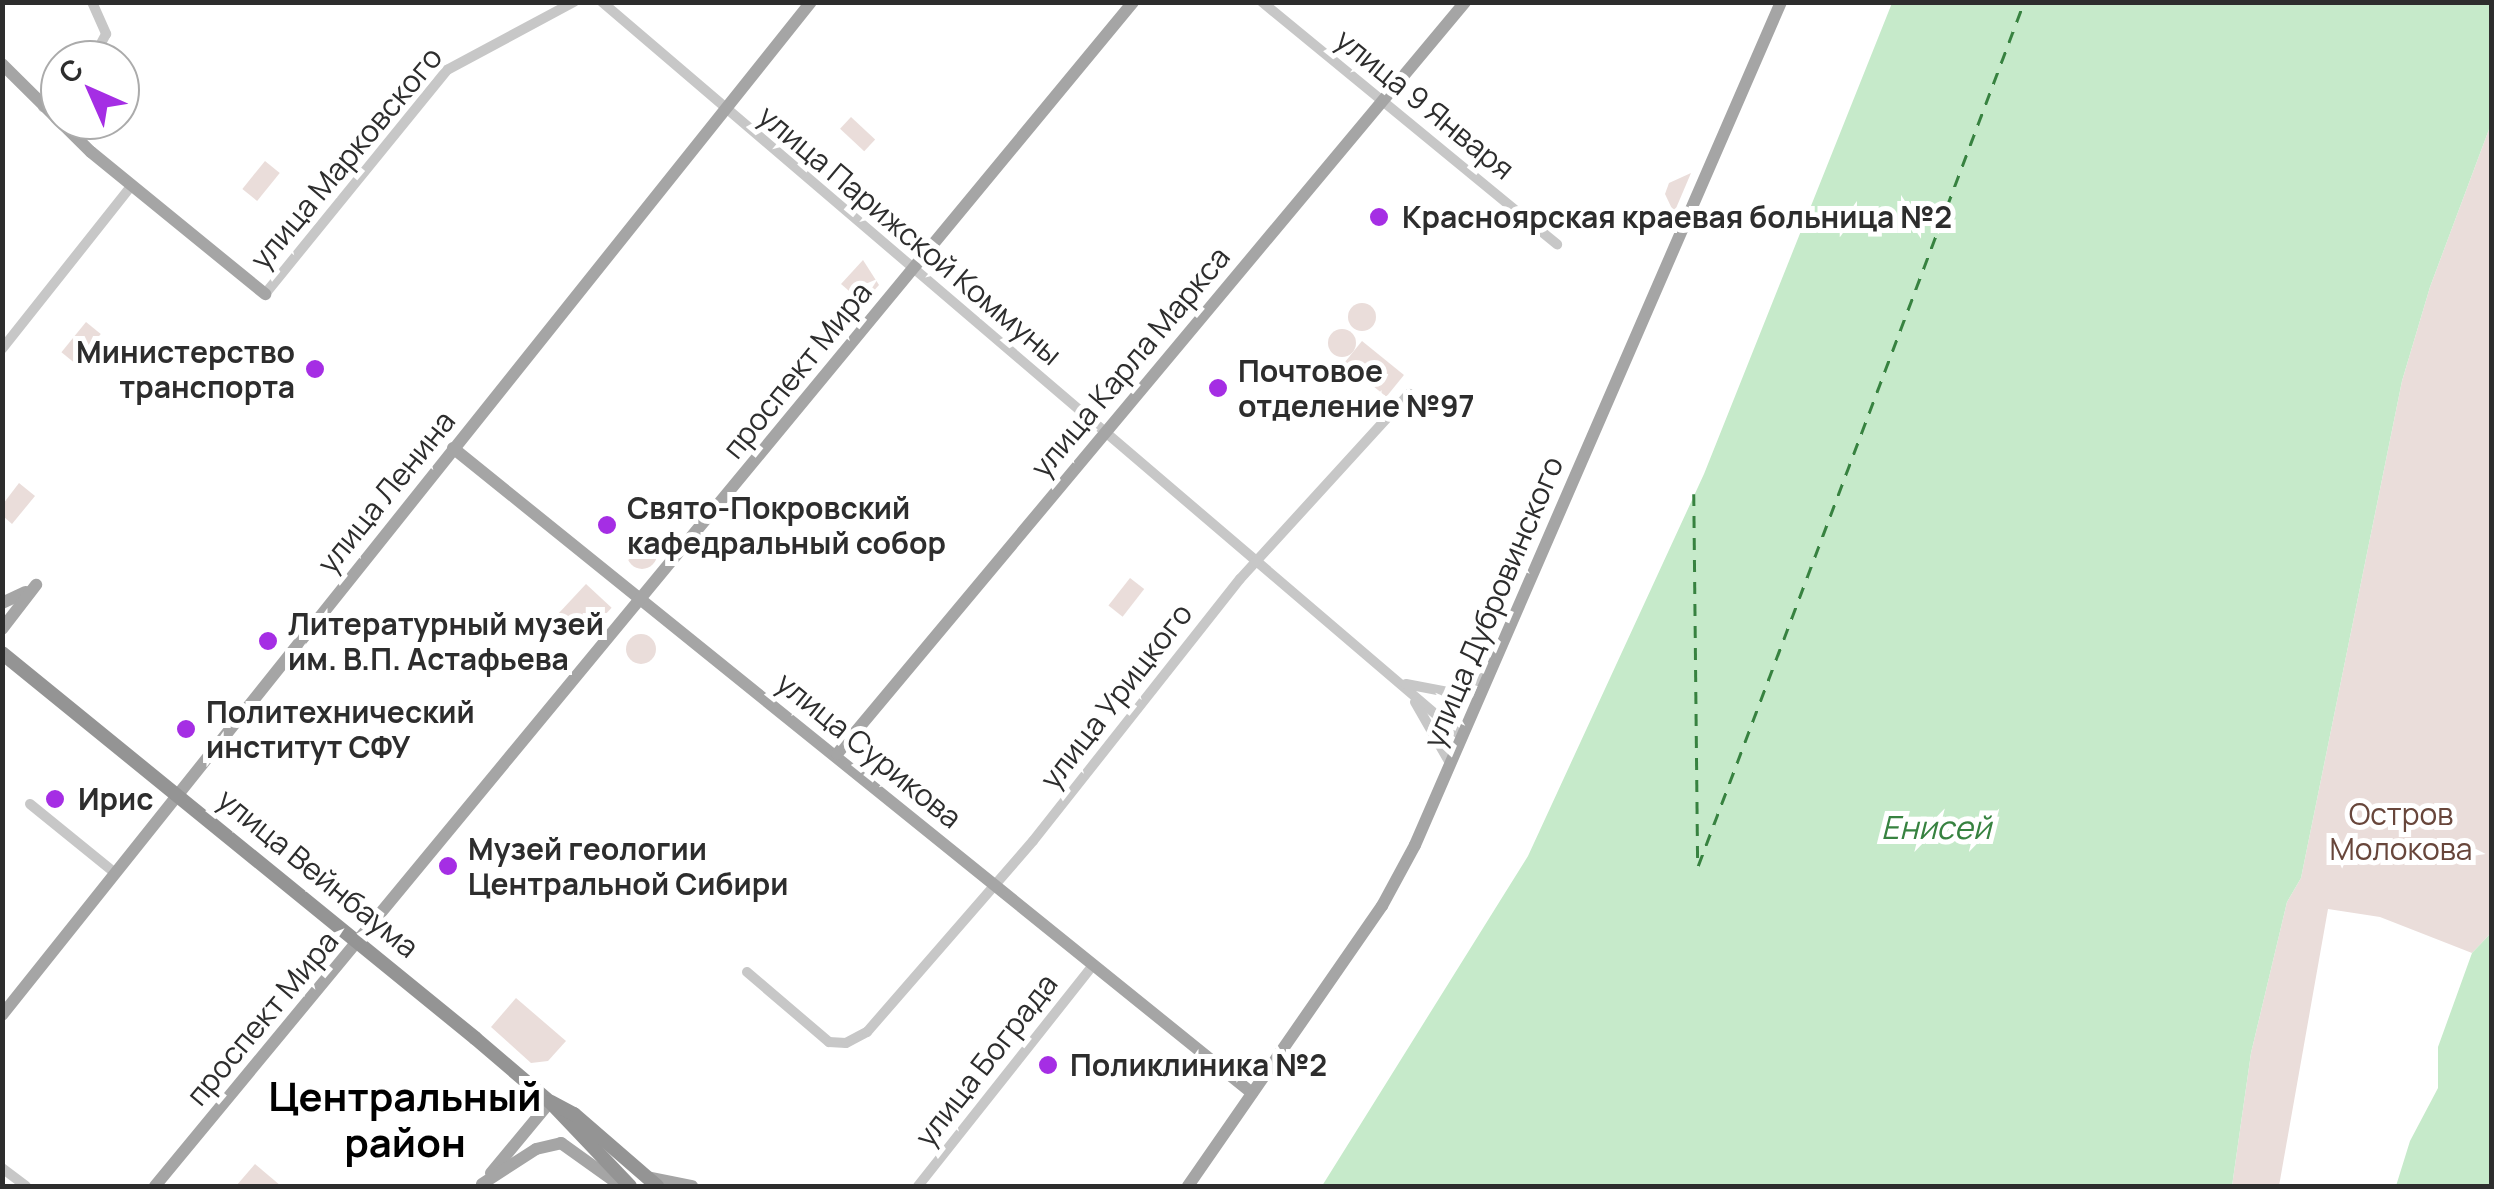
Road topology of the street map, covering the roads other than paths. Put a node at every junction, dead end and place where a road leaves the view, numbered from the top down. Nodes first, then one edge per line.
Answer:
1 (92, 2) edge
2 (574, 2) edge
3 (602, 2) edge
4 (811, 2) edge
5 (1133, 2) edge
6 (1262, 2) edge
7 (1465, 2) edge
8 (1781, 2) edge
9 (103, 40) edge
10 (2, 64) edge
11 (1381, 102) junction
12 (40, 104) edge
13 (723, 108) junction
14 (80, 140) edge
15 (131, 186) junction
16 (1557, 244) dead end
17 (913, 270) junction
18 (265, 294) joint
19 (2, 349) edge
20 (1409, 394) dead end
21 (1104, 434) junction
22 (453, 448) junction
23 (1254, 562) junction
24 (640, 601) junction
25 (2, 602) edge
26 (2, 629) edge
27 (2, 653) edge
28 (1493, 672) junction
29 (1399, 682) junction
30 (1461, 736) junction
31 (836, 754) junction
32 (1450, 762) junction
33 (178, 794) junction
34 (30, 804) dead end
35 (116, 873) junction
36 (996, 886) junction
37 (358, 942) junction
38 (1094, 965) junction
39 (747, 972) dead end
40 (2, 1015) edge
41 (1252, 1094) junction
42 (550, 1102) junction
43 (2, 1168) edge
44 (652, 1182) edge
45 (480, 1185) edge
46 (26, 1186) edge
47 (155, 1186) edge
48 (621, 1186) edge
49 (630, 1186) edge
50 (692, 1186) edge
51 (918, 1186) edge
52 (1188, 1186) edge

1 - 9 street
2 - 18 street, улица Марковского
3 - 13 street, улица Парижской Коммуны
4 - 13 main road, улица Ленина
5 - 17 main road, проспект Мира
6 - 11 street, улица 9 Января
7 - 11 main road, улица Карла Маркса
8 - 28 main road, улица Дубровинского
10 - 12 main road
11 - 16 street, улица 9 Января
11 - 21 main road, улица Карла Маркса
13 - 17 street, улица Парижской Коммуны
13 - 22 main road, улица Ленина
14 - 15 main road
15 - 18 main road
15 - 19 street
17 - 21 street, улица Парижской Коммуны
17 - 24 main road, проспект Мира
20 - 23 street, улица Урицкого
21 - 23 street, улица Парижской Коммуны
21 - 31 main road, улица Карла Маркса
22 - 24 main road, улица Сурикова
22 - 33 main road, улица Ленина
23 - 29 street, улица Парижской Коммуны
23 - 36 street, улица Урицкого
24 - 31 main road, улица Сурикова
24 - 37 main road, проспект Мира
25 - 26 main road
27 - 33 highway, улица Вейнбаума
28 - 29 street
28 - 30 main road, улица Дубровинского
29 - 30 street, улица Парижской Коммуны
29 - 32 street
30 - 32 main road, улица Дубровинского
31 - 36 main road, улица Сурикова
32 - 41 main road, улица Дубровинского
33 - 35 main road, улица Ленина
33 - 37 highway, улица Вейнбаума
34 - 35 street
35 - 40 main road, улица Ленина
36 - 38 main road, улица Сурикова
36 - 39 street, улица Урицкого
37 - 42 highway, улица Вейнбаума
37 - 47 main road, проспект Мира
38 - 41 main road, улица Сурикова
38 - 51 street, улица Бограда
41 - 52 main road, улица Дубровинского
42 - 44 highway, улица Вейнбаума
42 - 45 main road
42 - 49 highway, улица Вейнбаума
43 - 46 street
44 - 50 main road
45 - 48 main road

